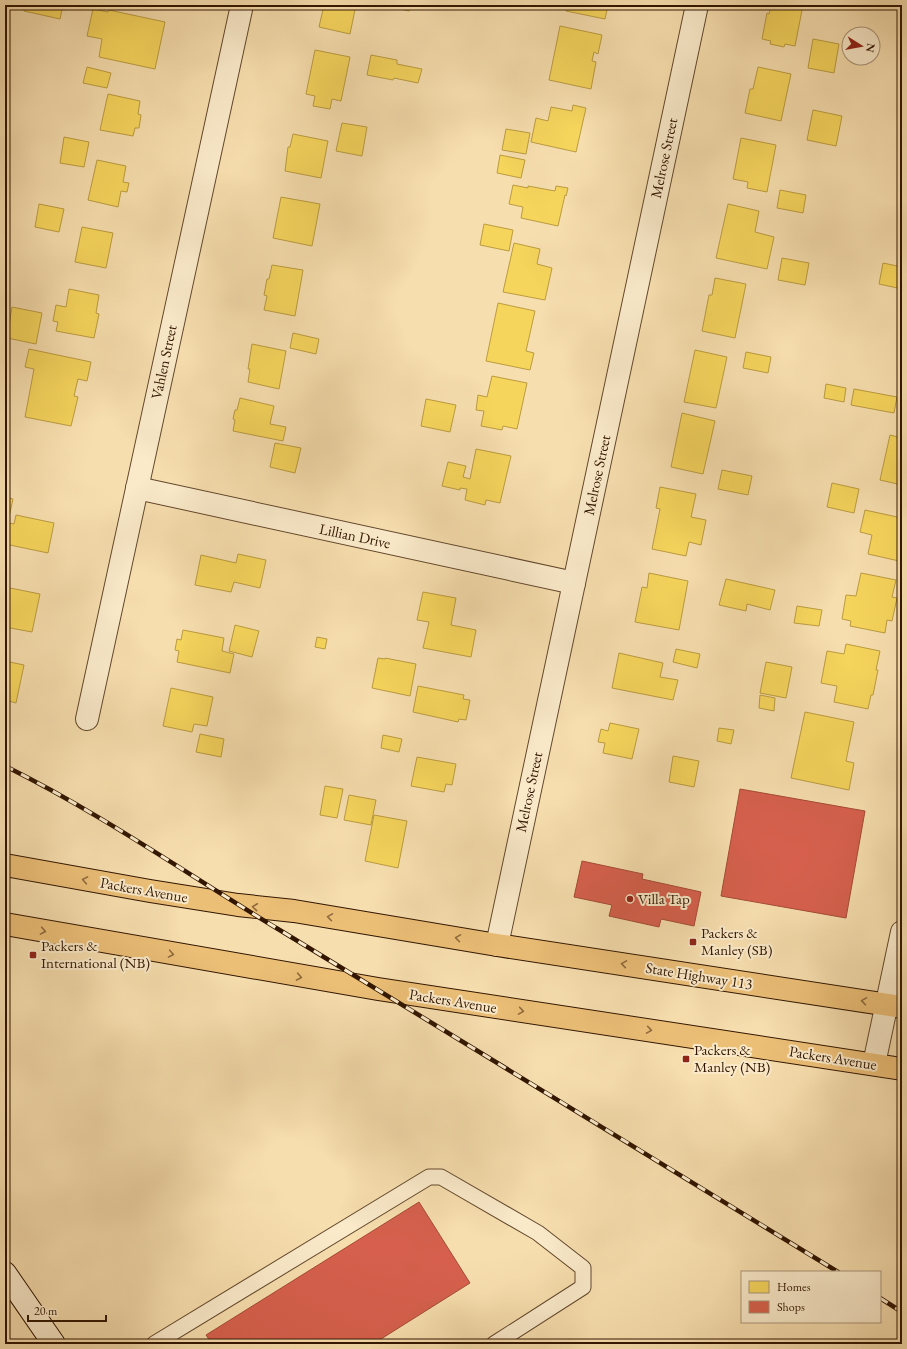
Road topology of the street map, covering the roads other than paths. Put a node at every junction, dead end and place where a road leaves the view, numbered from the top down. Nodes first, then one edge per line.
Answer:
1 (242, 5) edge
2 (697, 5) edge
3 (137, 488) junction
4 (574, 583) junction
5 (87, 719) dead end
6 (5, 865) edge
7 (5, 924) edge
8 (902, 932) edge
9 (497, 945) junction
10 (894, 1006) edge
11 (874, 1064) junction
12 (902, 1069) edge
13 (5, 1273) edge
14 (157, 1343) edge
15 (54, 1344) edge
16 (494, 1344) edge

1 - 3 street, Vahlen Street
2 - 4 street, Melrose Street
3 - 4 street, Lillian Drive
3 - 5 street, Vahlen Street
4 - 9 street, Melrose Street
9 -> 6 main road, Packers Avenue
7 -> 11 main road, Packers Avenue
8 - 10 street
10 -> 9 main road, State Highway 113
10 - 11 street
11 - 12 main road, Packers Avenue
13 - 15 street
14 - 16 lane

